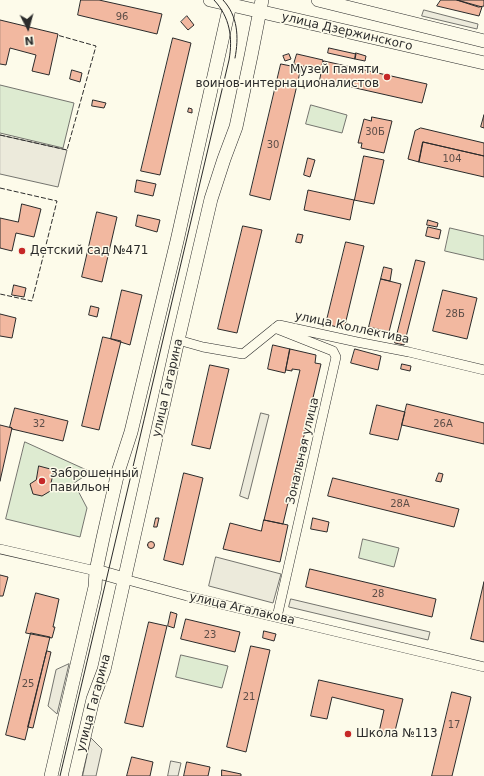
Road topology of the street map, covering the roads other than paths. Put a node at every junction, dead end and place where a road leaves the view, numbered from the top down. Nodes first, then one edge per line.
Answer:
1 (210, 0) edge
2 (318, 0) edge
3 (230, 2) edge
4 (261, 6) edge
5 (484, 41) edge
6 (484, 63) edge
7 (275, 328) junction
8 (178, 340) junction
9 (484, 370) edge
10 (0, 549) edge
11 (96, 571) junction
12 (124, 579) junction
13 (277, 618) junction
14 (484, 667) edge
15 (51, 776) edge
16 (75, 776) edge

1 - 3 main road, улица Дзержинского
2 - 5 main road, улица Дзержинского
3 - 4 main road, улица Дзержинского
3 - 11 main road, улица Гагарина
4 - 6 main road, улица Дзержинского
4 - 8 main road, улица Гагарина
7 - 8 street
7 - 9 street, улица Коллектива
7 - 13 street, Зональная улица
8 - 12 main road, улица Гагарина
10 - 11 street, улица Агалакова
11 - 12 main road, улица Агалакова
11 - 15 main road, улица Гагарина
12 - 13 street, улица Агалакова
12 - 16 main road, улица Гагарина
13 - 14 street, улица Агалакова

